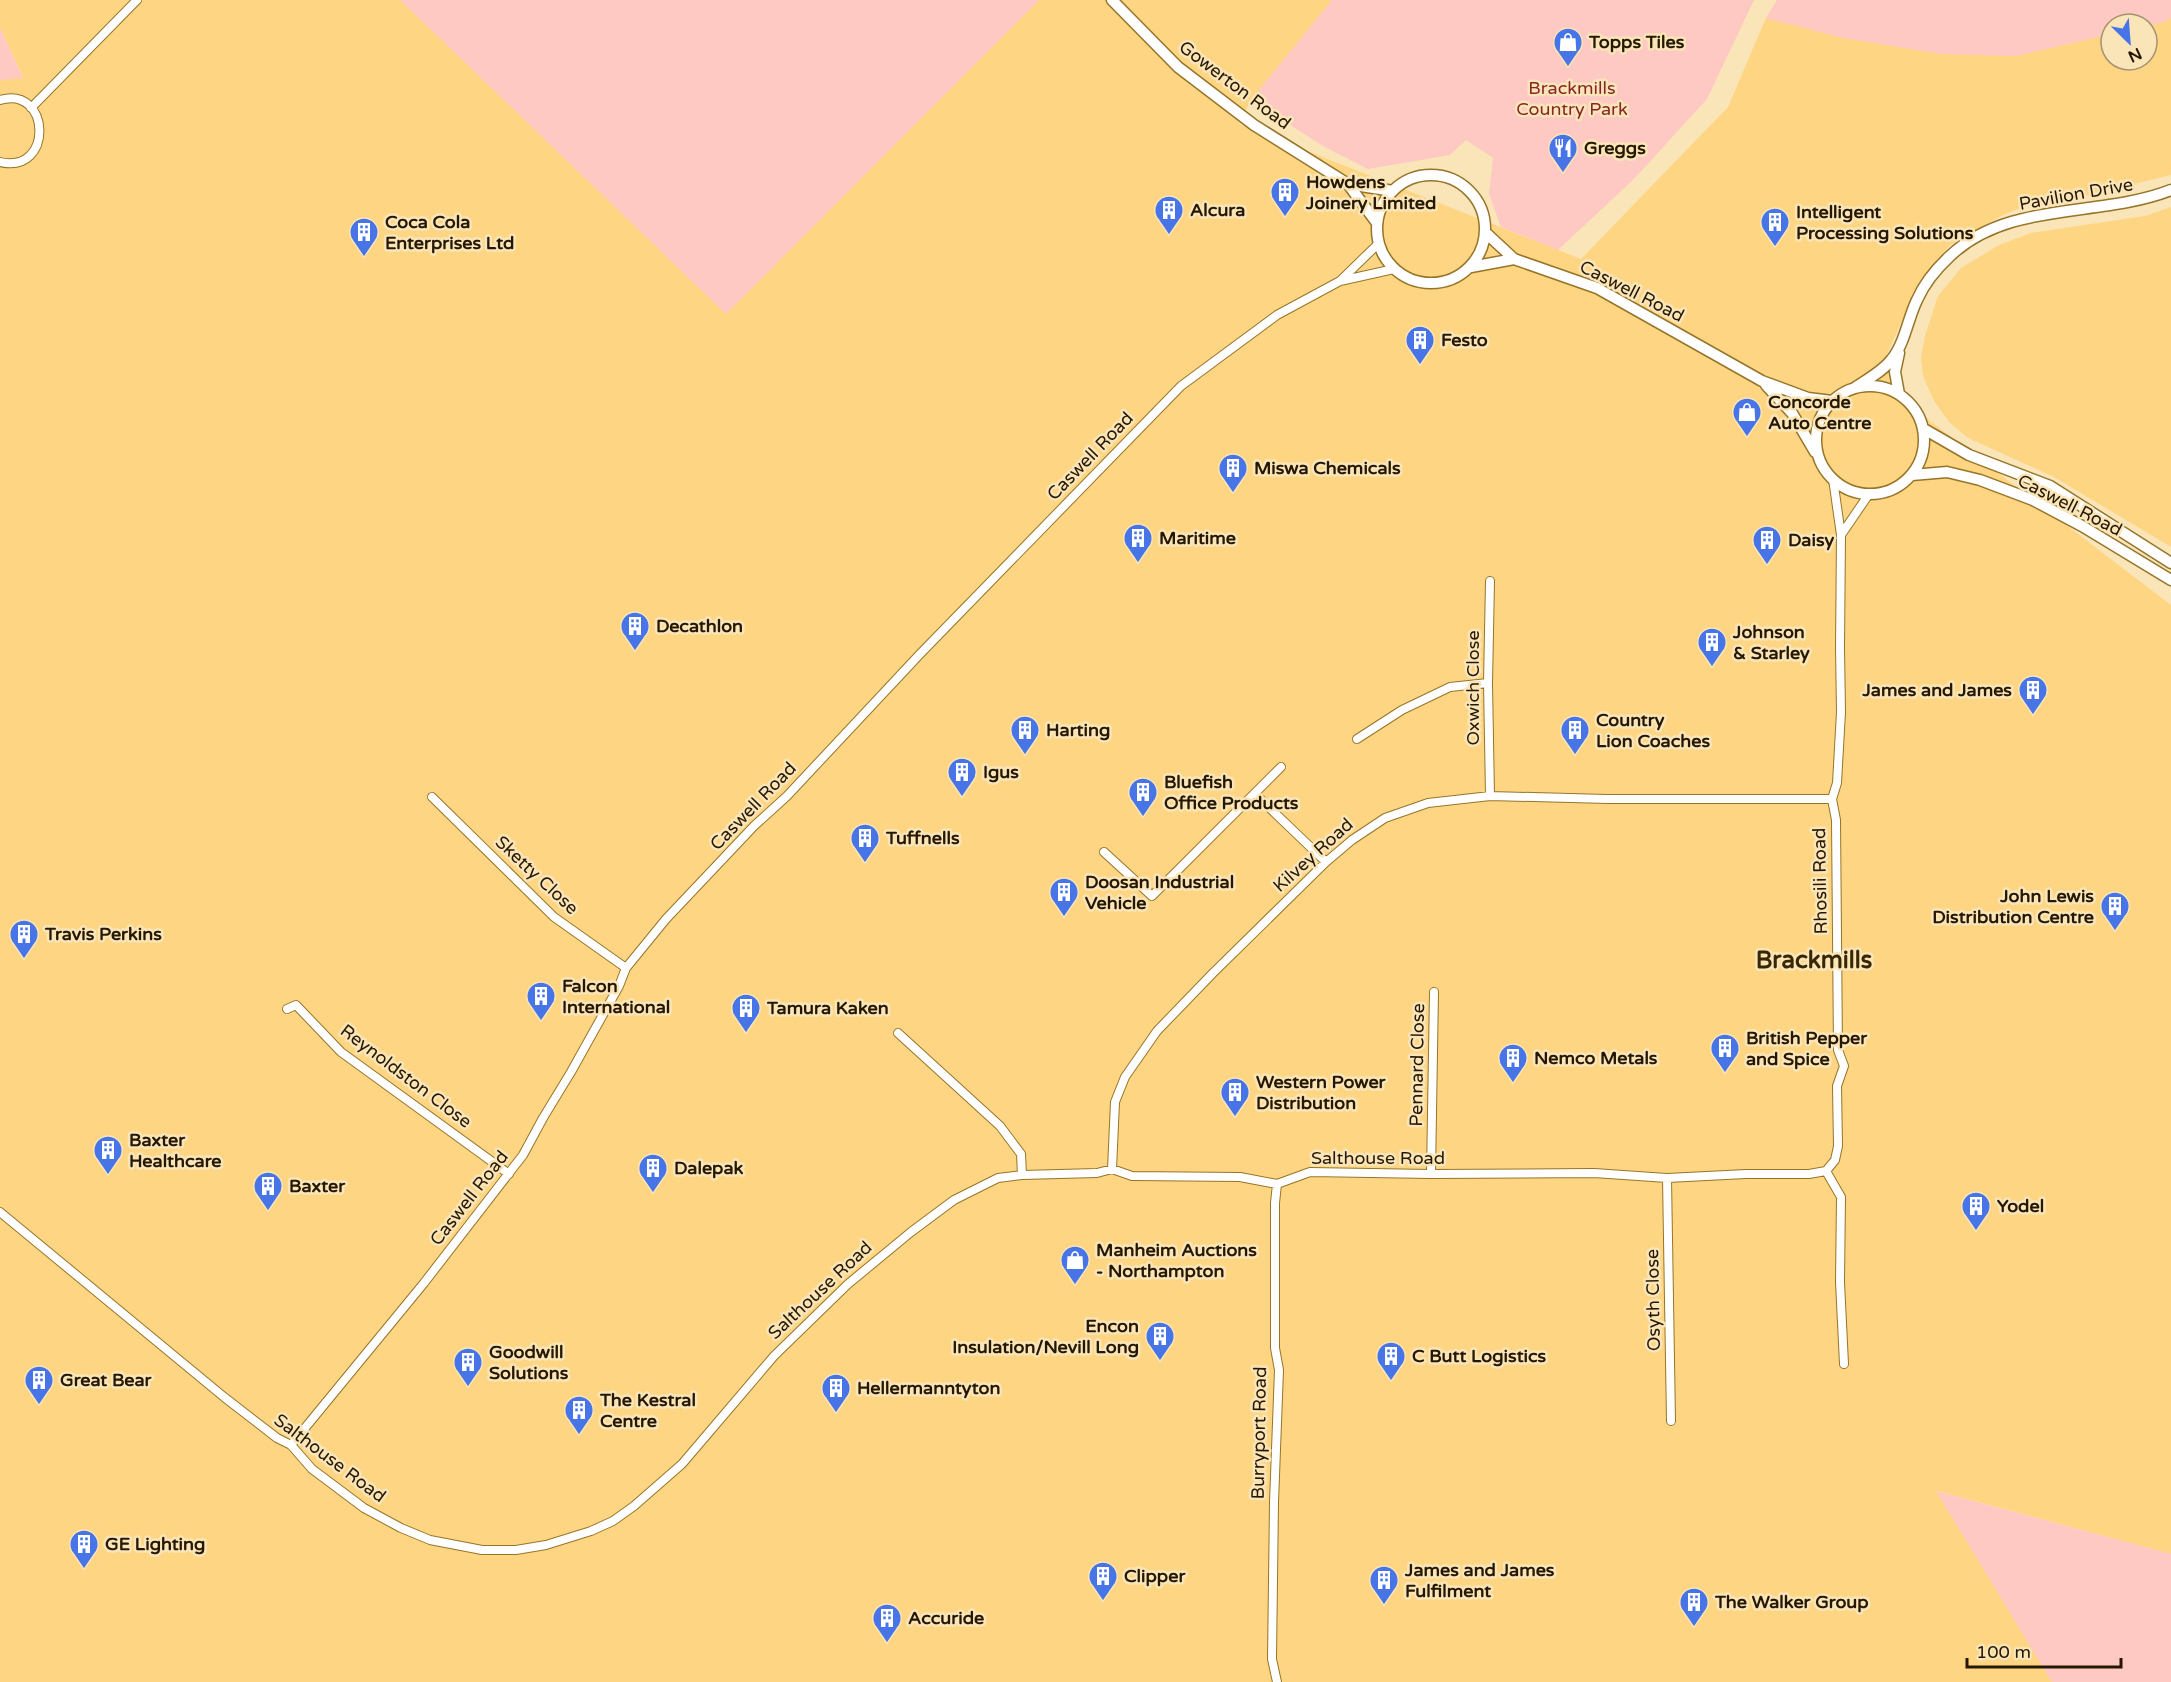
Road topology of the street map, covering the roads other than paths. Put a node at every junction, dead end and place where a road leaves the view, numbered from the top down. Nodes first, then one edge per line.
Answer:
1 (137, 0) edge
2 (1112, 0) edge
3 (0, 100) edge
4 (31, 108) junction
5 (0, 162) edge
6 (1348, 184) junction
7 (2171, 190) edge
8 (1393, 191) junction
9 (1377, 223) junction
10 (1486, 233) junction
11 (1379, 243) junction
12 (1514, 259) junction
13 (1471, 267) junction
14 (1394, 269) junction
15 (1340, 281) junction
16 (1901, 341) junction
17 (1762, 381) junction
18 (1856, 387) junction
19 (1899, 394) junction
20 (1832, 401) junction
21 (1924, 429) junction
22 (1819, 459) junction
23 (1912, 475) junction
24 (1833, 479) junction
25 (1869, 494) junction
26 (1841, 535) junction
27 (2171, 563) edge
28 (2171, 580) edge
29 (1490, 581) dead end
30 (1488, 683) junction
31 (1357, 739) dead end
32 (1281, 767) dead end
33 (1255, 794) junction
34 (1490, 796) junction
35 (432, 797) dead end
36 (1832, 799) junction
37 (1104, 852) dead end
38 (1326, 861) junction
39 (626, 968) junction
40 (1434, 992) dead end
41 (287, 1009) dead end
42 (898, 1033) dead end
43 (1112, 1169) junction
44 (1826, 1171) junction
45 (509, 1174) junction
46 (1431, 1174) junction
47 (1022, 1175) junction
48 (1667, 1178) junction
49 (1277, 1184) junction
50 (0, 1212) edge
51 (1844, 1364) dead end
52 (1671, 1421) dead end
53 (291, 1445) junction
54 (1276, 1682) edge

1 - 4 street
2 - 6 street, Gowerton Road
3 - 4 street
4 - 5 street
6 - 8 street, Gowerton Road
6 - 9 street, Gowerton Road
7 - 16 street, Pavilion Drive
8 - 9 street
8 - 10 street
9 - 11 street
10 - 12 street, Caswell Road
10 - 13 street
11 - 14 street
11 - 15 street, Caswell Road
12 - 13 street, Caswell Road
12 - 17 street, Caswell Road
13 - 14 street
14 - 15 street, Caswell Road
15 - 39 street, Caswell Road
16 - 18 street, Pavilion Drive
16 - 19 street, Pavilion Drive
17 - 20 street, Caswell Road
17 - 22 street, Caswell Road
18 - 19 street
18 - 20 street
19 - 21 street
20 - 22 street
21 - 23 street
21 - 27 street, Caswell Road
22 - 24 street
23 - 25 street
23 - 28 street, Caswell Road
24 - 25 street
24 - 26 street, Rhosili Road
25 - 26 street
26 - 36 street, Rhosili Road
29 - 30 street, Oxwich Close
30 - 31 street
30 - 34 street, Oxwich Close
32 - 33 street
33 - 37 street
33 - 38 street
34 - 36 street, Kilvey Road
34 - 38 street, Kilvey Road
35 - 39 street, Sketty Close
36 - 44 street, Rhosili Road
38 - 43 street, Kilvey Road
39 - 45 street, Caswell Road
40 - 46 street, Pennard Close
41 - 45 street, Reynoldston Close
42 - 47 street
43 - 47 street, Salthouse Road
43 - 49 street, Salthouse Road
44 - 48 street, Salthouse Road
44 - 51 street
45 - 53 street, Caswell Road
46 - 48 street, Salthouse Road
46 - 49 street, Salthouse Road
47 - 53 street, Salthouse Road
48 - 52 street, Osyth Close
49 - 54 street, Burryport Road
50 - 53 street, Salthouse Road

